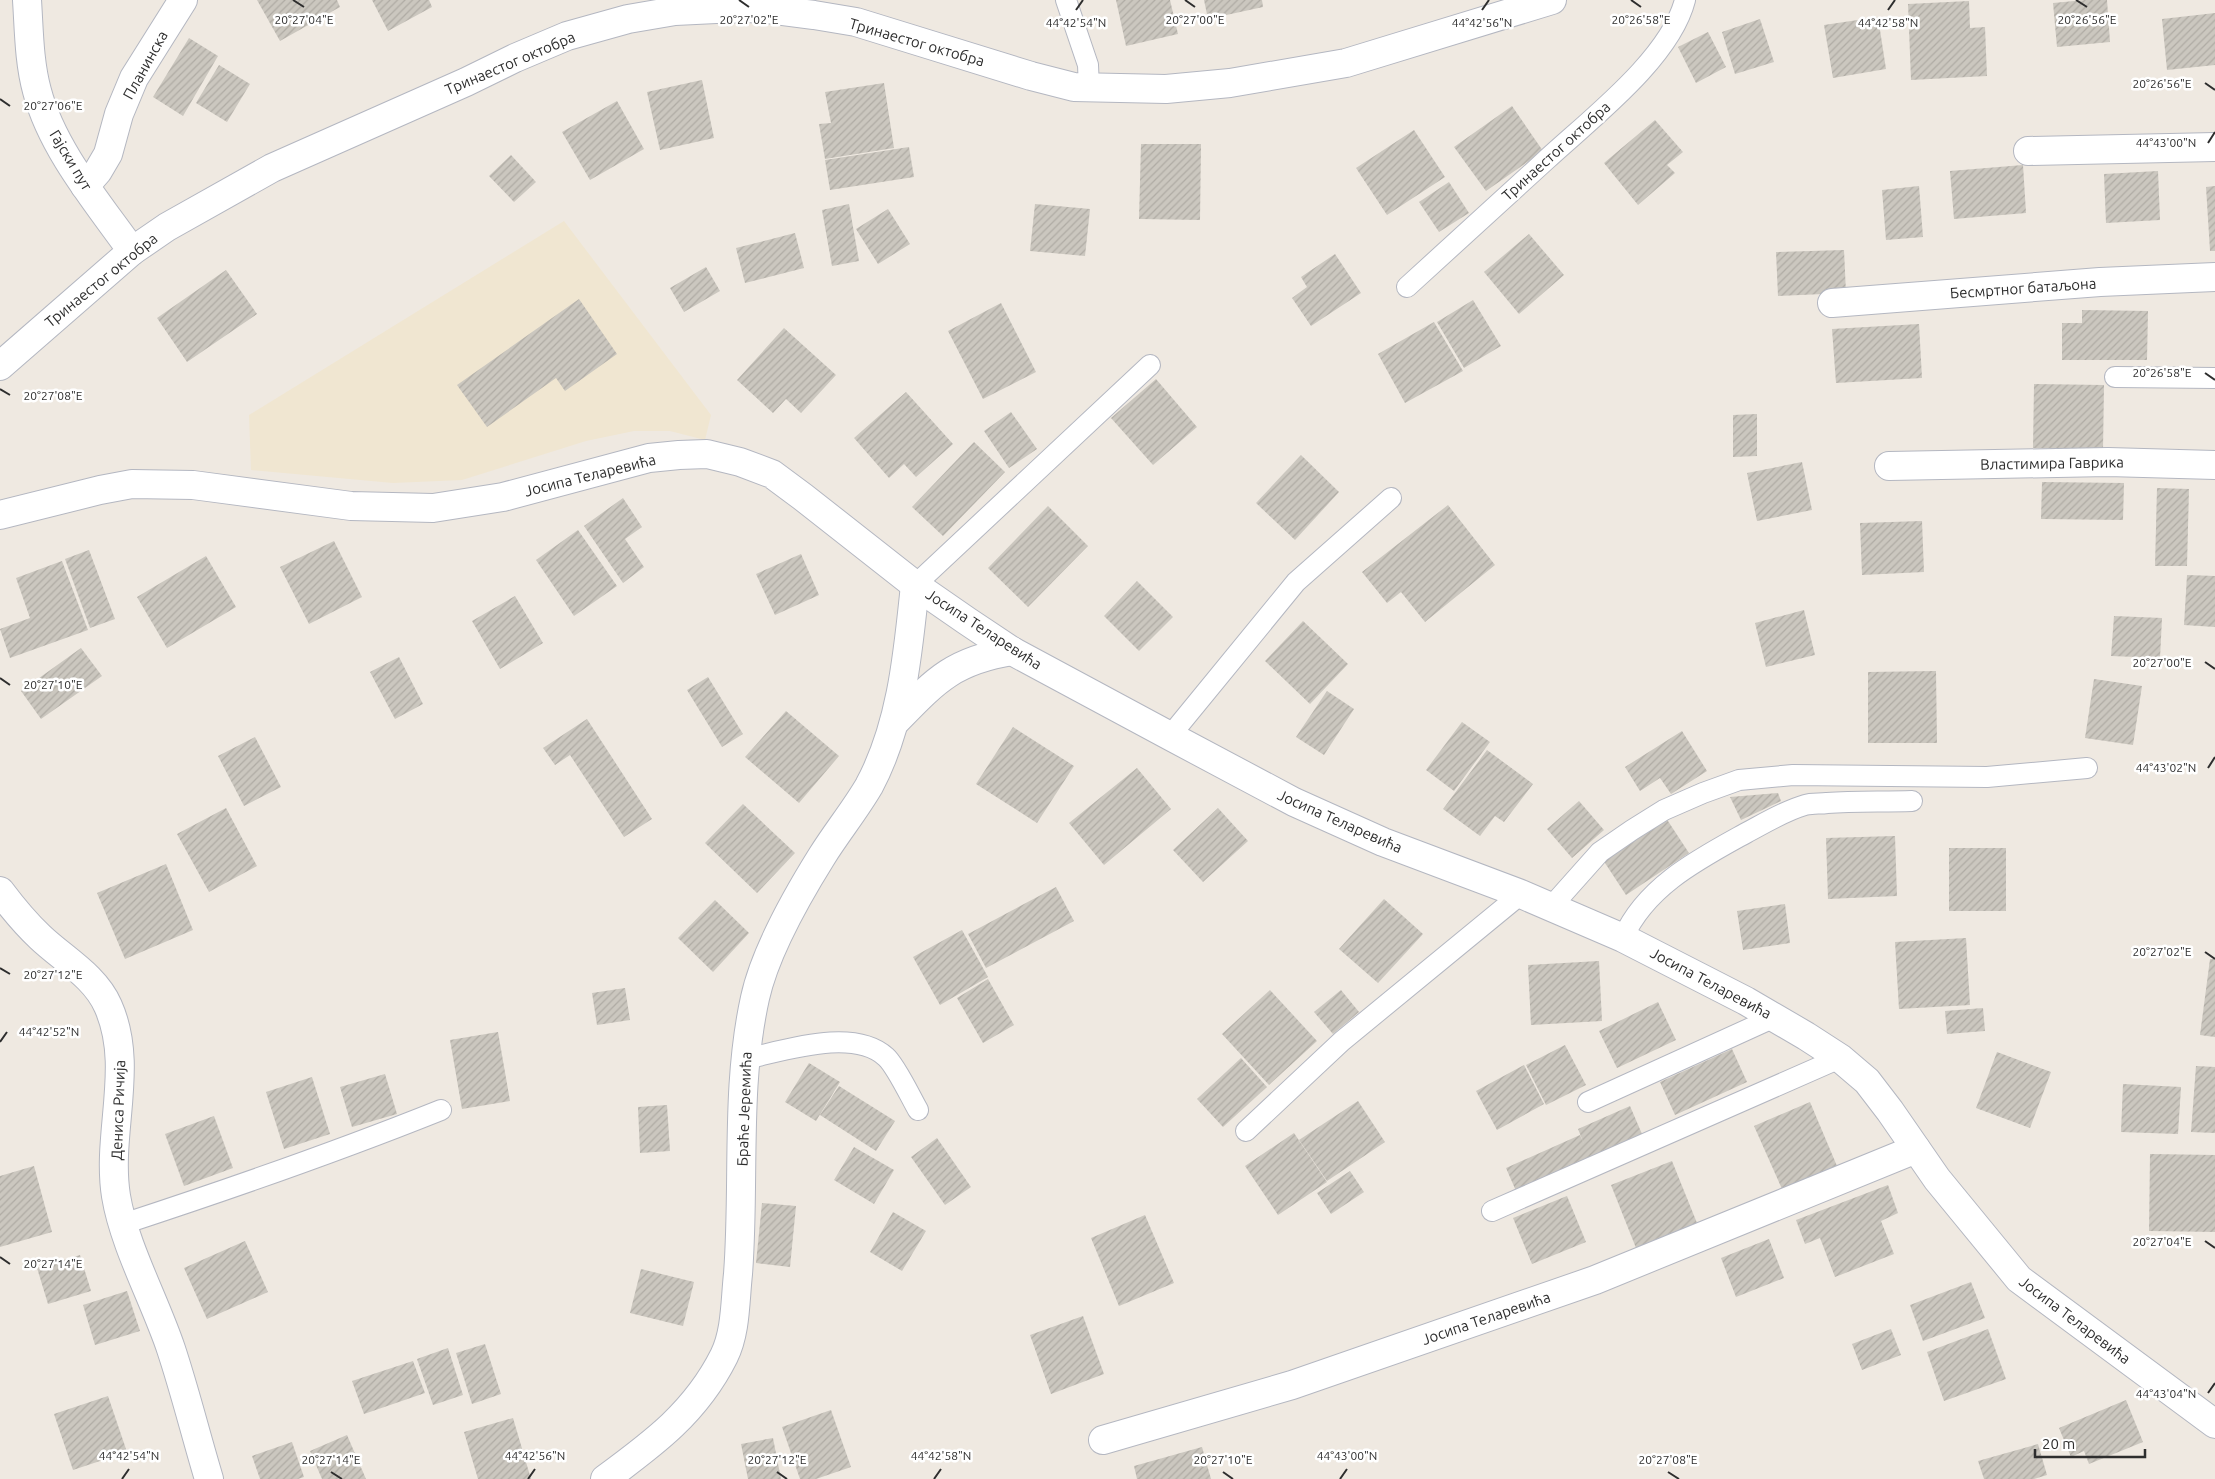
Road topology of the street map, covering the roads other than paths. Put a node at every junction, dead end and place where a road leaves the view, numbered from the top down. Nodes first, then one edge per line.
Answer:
1 (27, 0) edge
2 (183, 0) edge
3 (1066, 0) edge
4 (1552, 0) edge
5 (1685, 0) edge
6 (1089, 88) junction
7 (2215, 147) edge
8 (2028, 151) dead end
9 (85, 186) junction
10 (132, 251) junction
11 (2215, 277) edge
12 (1407, 287) dead end
13 (1832, 303) dead end
14 (1150, 365) dead end
15 (0, 366) edge
16 (2115, 377) dead end
17 (2215, 378) edge
18 (2215, 465) edge
19 (1889, 466) dead end
20 (1391, 498) dead end
21 (0, 515) edge
22 (915, 585) junction
23 (1012, 651) junction
24 (894, 723) junction
25 (1170, 736) junction
26 (2087, 768) dead end
27 (1912, 801) dead end
28 (0, 891) edge
29 (1521, 894) junction
30 (1552, 907) junction
31 (1623, 938) junction
32 (1775, 1017) junction
33 (1840, 1058) junction
34 (745, 1059) junction
35 (1588, 1102) dead end
36 (441, 1110) dead end
37 (918, 1110) dead end
38 (1246, 1130) dead end
39 (1916, 1149) junction
40 (1492, 1211) dead end
41 (123, 1224) junction
42 (2215, 1424) edge
43 (1104, 1440) dead end
44 (209, 1479) edge
45 (605, 1479) edge

1 - 9 street, Гајски пут
2 - 9 street, Планинска
3 - 6 lane
4 - 6 street, Тринаестог октобра
5 - 12 lane, Тринаестог октобра
6 - 10 street, Тринаестог октобра
7 - 8 street
9 - 10 street, Гајски пут
10 - 15 street, Тринаестог октобра
11 - 13 street, Бесмртног батаљона
14 - 22 lane
16 - 17 lane
18 - 19 street, Властимира Гаврика
20 - 25 lane
21 - 22 street, Јосипа Теларевића
22 - 23 street, Јосипа Теларевића
22 - 24 street, Браће Јеремића
23 - 24 street, Браће Јеремића
23 - 25 street, Јосипа Теларевића
24 - 34 street, Браће Јеремића
25 - 29 street, Јосипа Теларевића
26 - 30 lane
27 - 31 lane
28 - 41 street, Дениса Ричија
29 - 30 street, Јосипа Теларевића
29 - 38 lane
30 - 31 street, Јосипа Теларевића
31 - 32 street, Јосипа Теларевића
32 - 33 street, Јосипа Теларевића
32 - 35 lane
33 - 39 street, Јосипа Теларевића
33 - 40 lane
34 - 37 lane
34 - 45 street, Браће Јеремића
36 - 41 lane
39 - 42 street, Јосипа Теларевића
39 - 43 street, Јосипа Теларевића
41 - 44 street, Дениса Ричија

